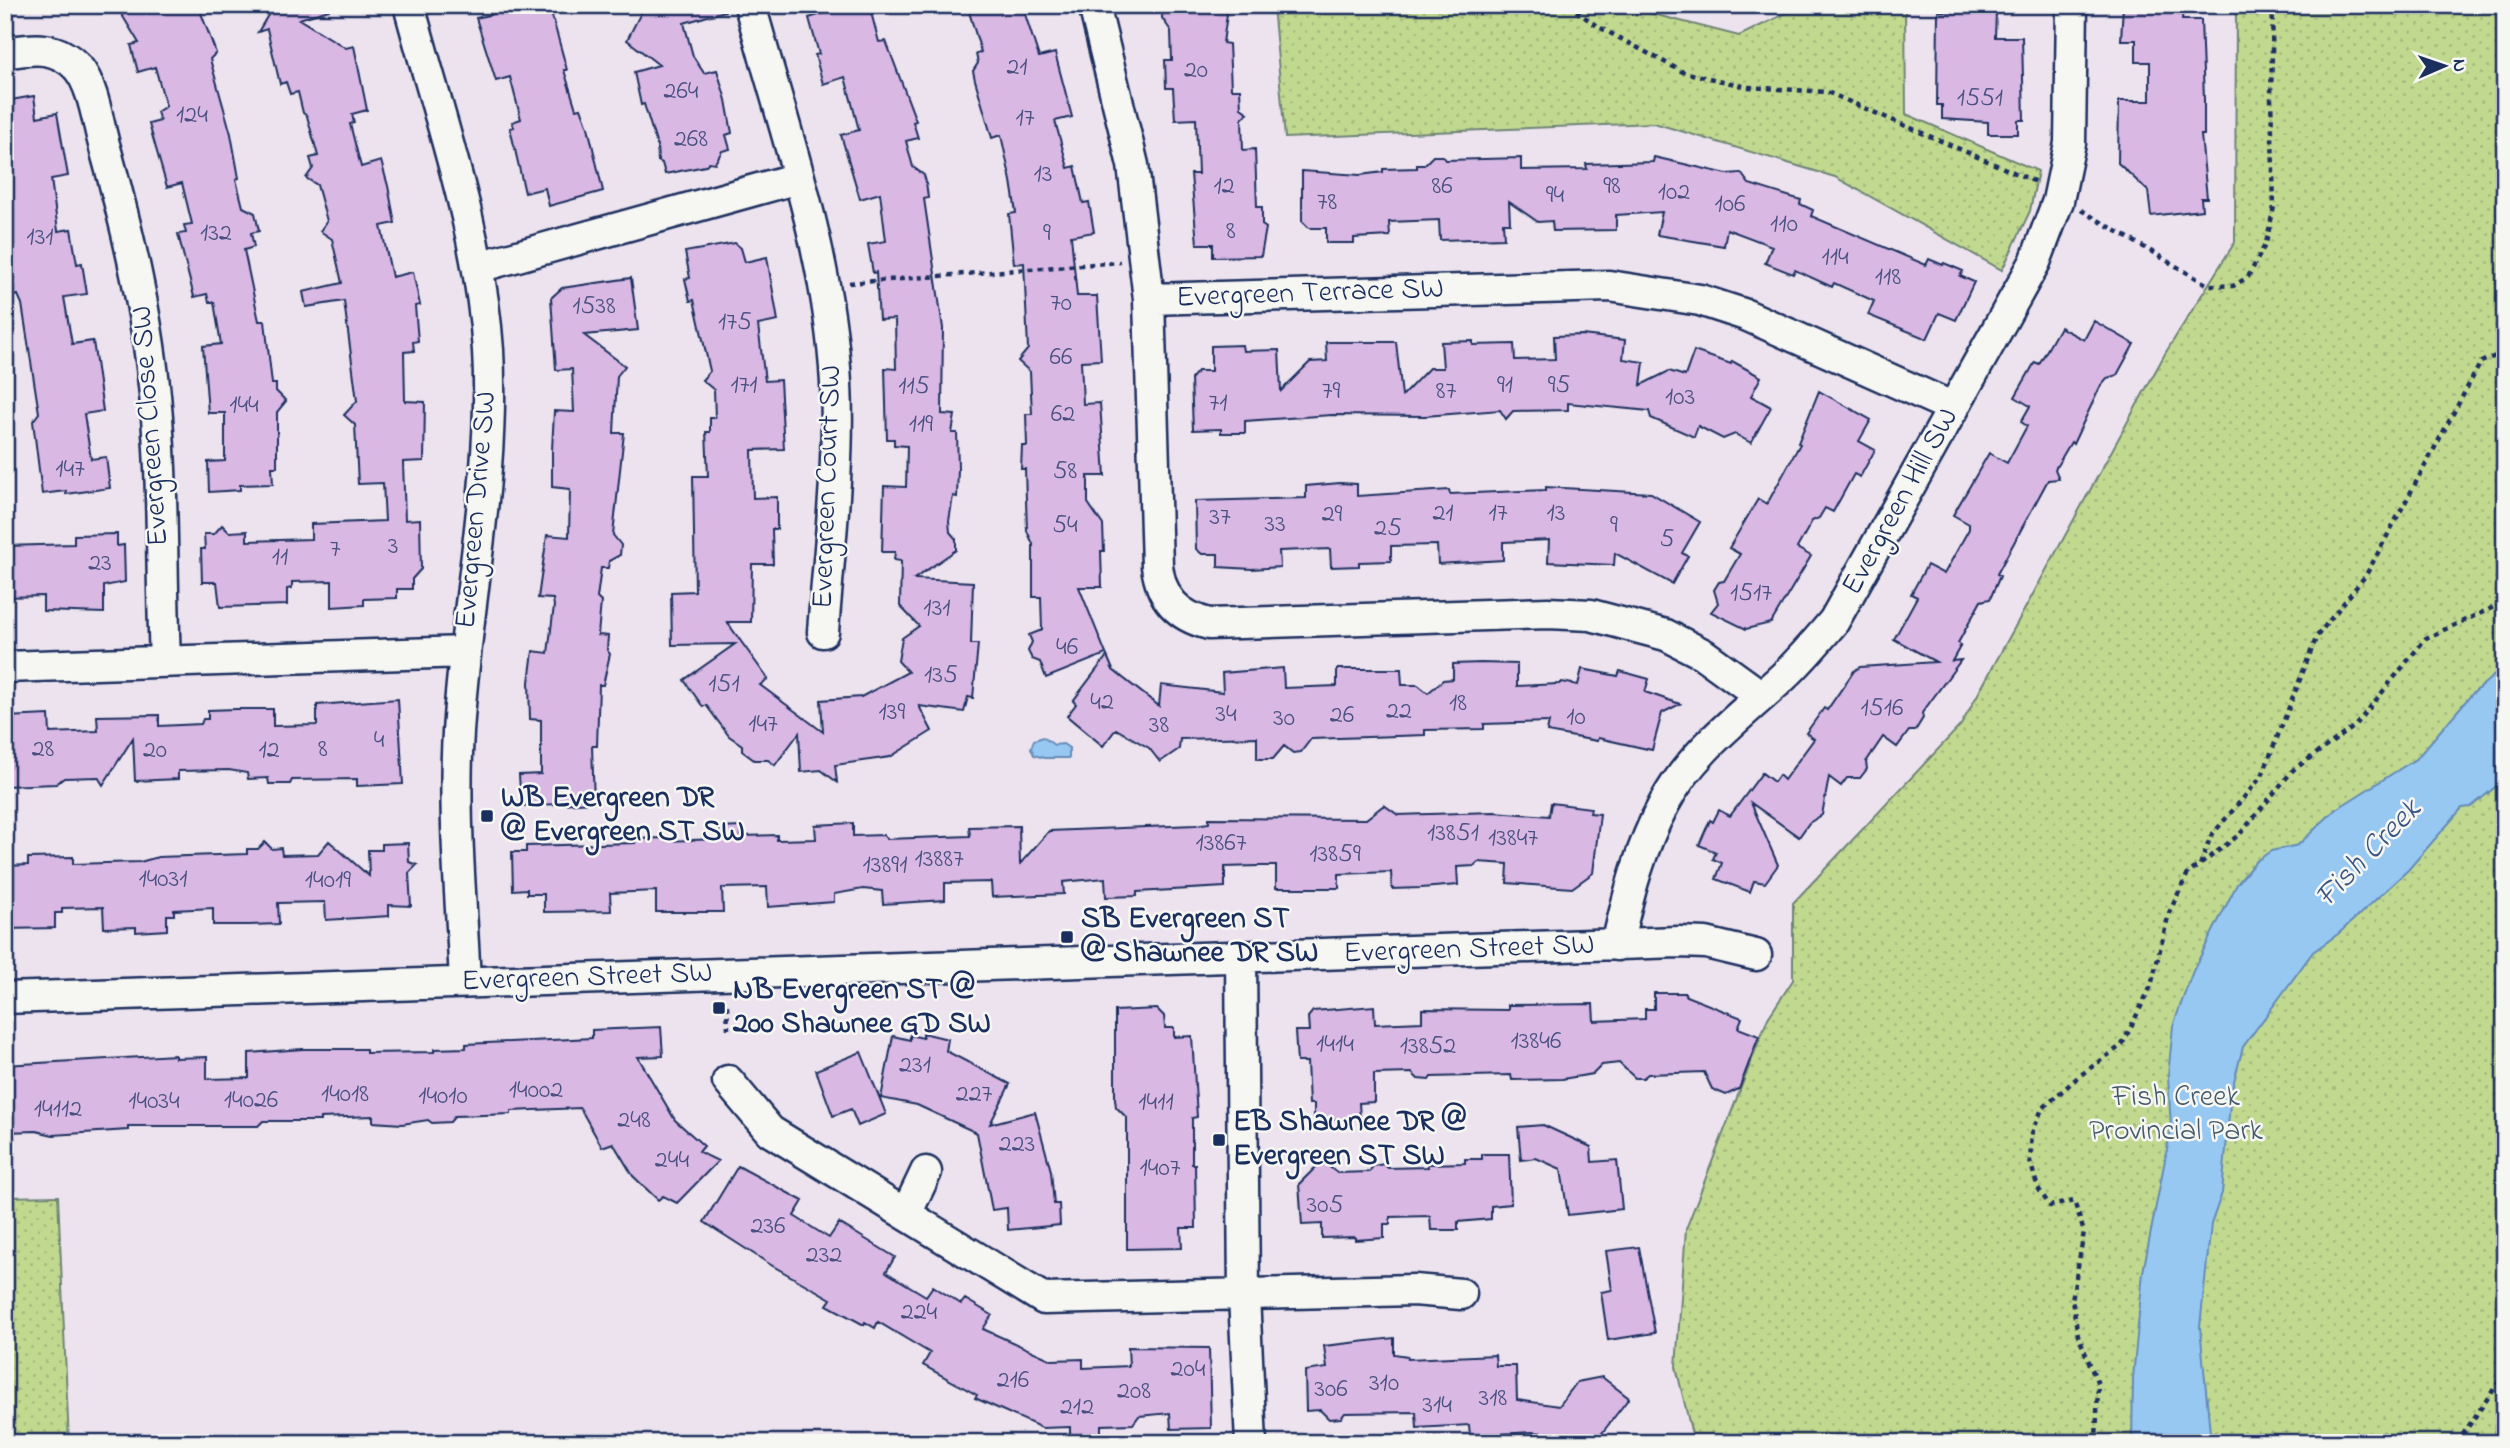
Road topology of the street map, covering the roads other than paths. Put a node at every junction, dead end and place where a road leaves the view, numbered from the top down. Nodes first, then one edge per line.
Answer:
1 (409, 5) edge
2 (750, 5) edge
3 (1094, 5) edge
4 (2072, 5) edge
5 (5, 53) edge
6 (798, 178) junction
7 (478, 267) junction
8 (1149, 299) junction
9 (1954, 408) junction
10 (823, 632) dead end
11 (465, 652) junction
12 (165, 661) junction
13 (5, 667) edge
14 (1761, 696) junction
15 (1617, 945) junction
16 (1756, 955) dead end
17 (1241, 957) junction
18 (466, 982) junction
19 (5, 998) edge
20 (728, 1081) dead end
21 (926, 1172) dead end
22 (905, 1214) junction
23 (1461, 1294) dead end
24 (1244, 1296) junction
25 (1251, 1443) edge

1 - 7 street, Evergreen Drive SW
2 - 6 street, Evergreen Court SW
3 - 8 street
4 - 9 street, Evergreen Hill SW
5 - 12 street, Evergreen Close SW
6 - 7 street
6 - 10 street, Evergreen Court SW
7 - 11 street, Evergreen Drive SW
8 - 9 street, Evergreen Terrace SW
8 - 14 street, Evergreen Terrace SW
9 - 14 street, Evergreen Hill SW
11 - 12 street
11 - 18 street, Evergreen Drive SW
12 - 13 street
14 - 15 street, Evergreen Hill SW
15 - 16 street, Evergreen Street SW
15 - 17 street, Evergreen Street SW
17 - 18 street, Evergreen Street SW
17 - 24 street
18 - 19 street, Evergreen Street SW
20 - 22 street
21 - 22 street
22 - 24 street
23 - 24 street
24 - 25 street

